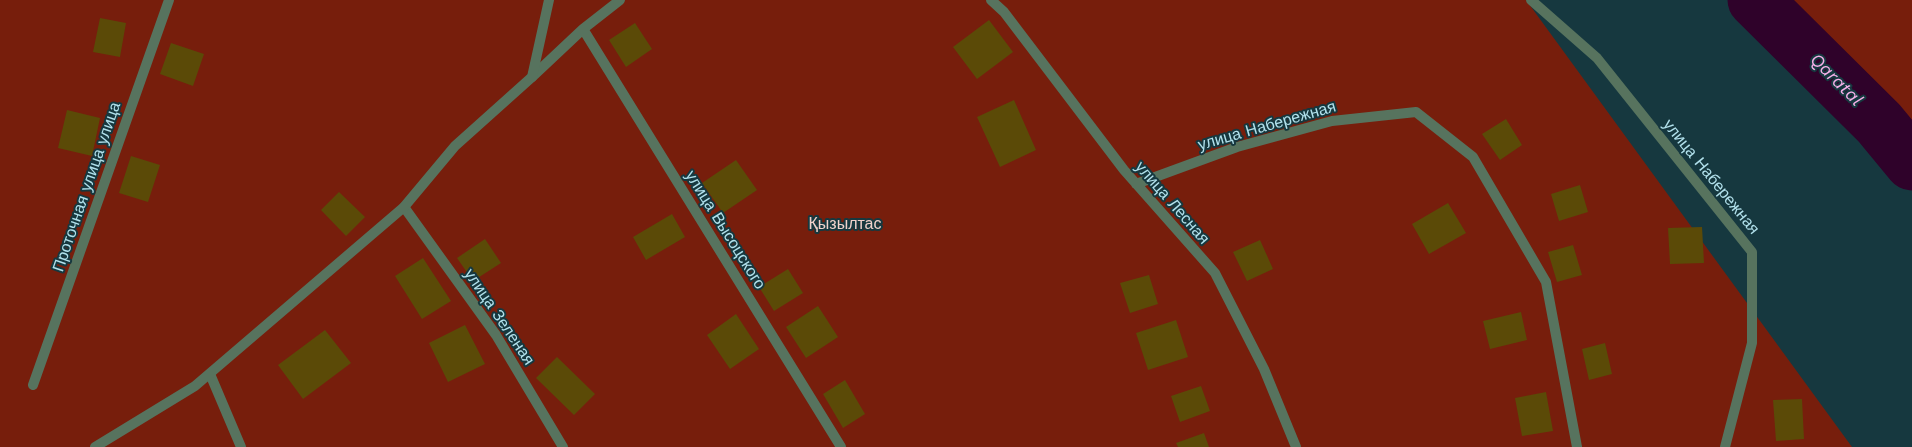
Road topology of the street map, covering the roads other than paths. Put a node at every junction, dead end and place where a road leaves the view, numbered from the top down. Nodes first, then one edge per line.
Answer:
1 (169, 0) edge
2 (549, 0) edge
3 (620, 0) edge
4 (991, 0) edge
5 (1531, 0) edge
6 (583, 29) junction
7 (532, 76) junction
8 (1136, 184) junction
9 (404, 206) junction
10 (210, 374) junction
11 (33, 385) dead end
12 (95, 447) edge
13 (241, 447) edge
14 (563, 447) edge
15 (841, 447) edge
16 (1296, 447) edge
17 (1577, 447) edge
18 (1725, 447) edge

1 - 11 street, Проточная улица улица
2 - 7 street
3 - 6 street
4 - 8 street, улица Лесная
5 - 18 street, улица Набережная
6 - 7 street
6 - 15 street, улица Высоцского
7 - 9 street
8 - 16 street, улица Лесная
8 - 17 street, улица Набережная
9 - 10 street
9 - 14 street, улица Зеленая
10 - 12 street
10 - 13 street

